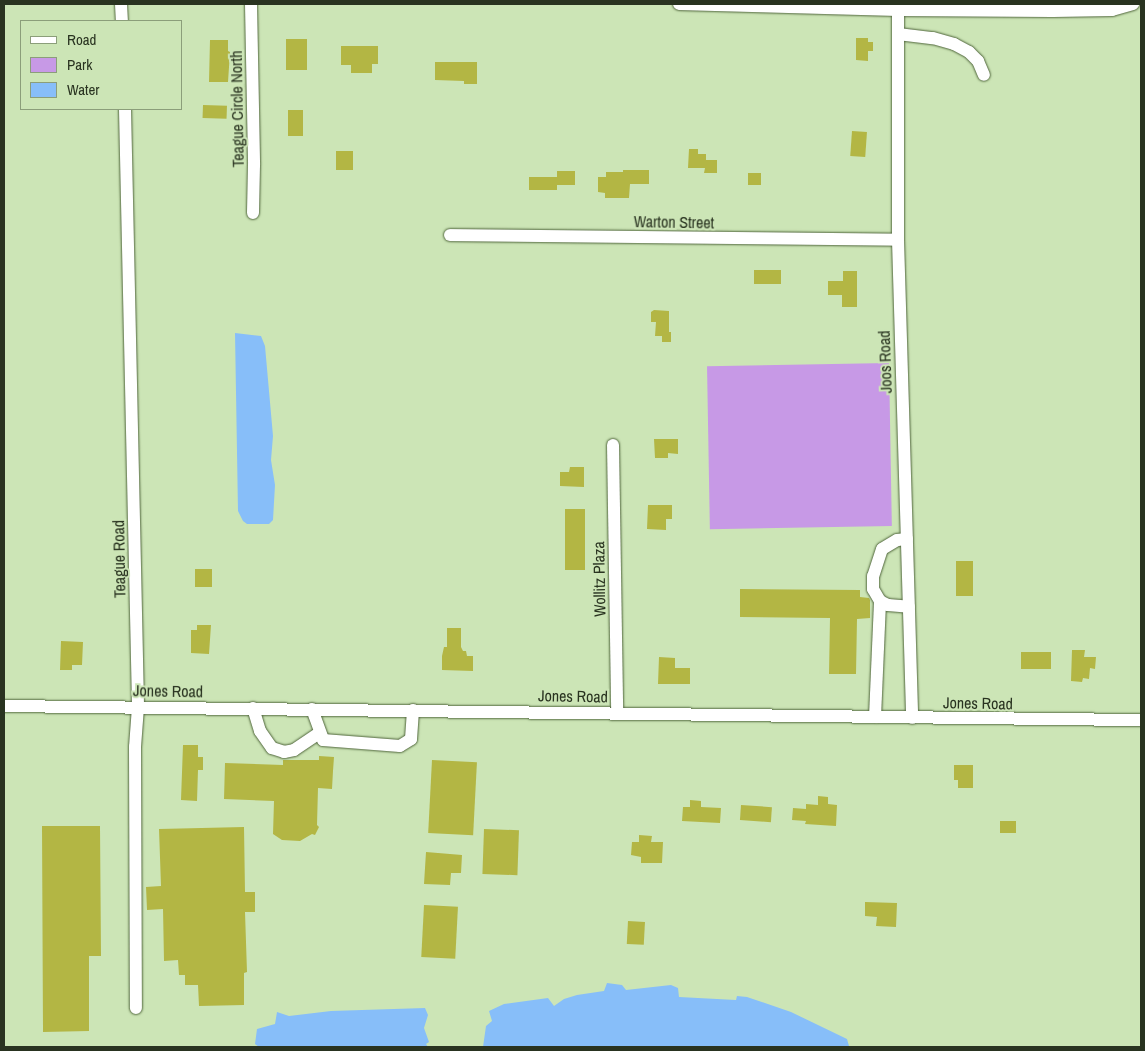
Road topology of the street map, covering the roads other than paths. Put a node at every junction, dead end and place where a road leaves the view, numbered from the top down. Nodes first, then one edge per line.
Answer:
1 (122, 4) edge
2 (251, 4) edge
3 (679, 4) edge
4 (1133, 4) edge
5 (898, 7) edge
6 (122, 20) edge
7 (898, 34) junction
8 (984, 76) dead end
9 (125, 110) edge
10 (253, 213) dead end
11 (450, 235) dead end
12 (898, 240) junction
13 (613, 445) dead end
14 (907, 539) junction
15 (880, 601) junction
16 (909, 607) junction
17 (4, 706) edge
18 (138, 707) junction
19 (253, 708) junction
20 (312, 709) junction
21 (413, 710) junction
22 (617, 712) junction
23 (875, 718) junction
24 (912, 718) junction
25 (1141, 720) edge
26 (319, 733) junction
27 (136, 1008) dead end

1 - 6 street
2 - 10 street, Teague Circle North
3 - 5 street
4 - 5 street
5 - 7 street, Joos Road
7 - 8 street
7 - 12 street, Joos Road
9 - 18 street, Teague Road
11 - 12 street, Warton Street
12 - 14 street, Joos Road
13 - 22 street, Wollitz Plaza
14 - 15 street
14 - 16 street, Joos Road
15 - 16 street
15 - 23 street
16 - 24 street, Joos Road
17 - 18 street, Jones Road
18 - 19 street, Jones Road
18 - 27 street, Teague Road
19 - 20 street, Jones Road
19 - 26 street
20 - 21 street, Jones Road
20 - 26 street
21 - 22 street, Jones Road
21 - 26 street
22 - 23 street, Jones Road
23 - 24 street, Jones Road
24 - 25 street, Jones Road

